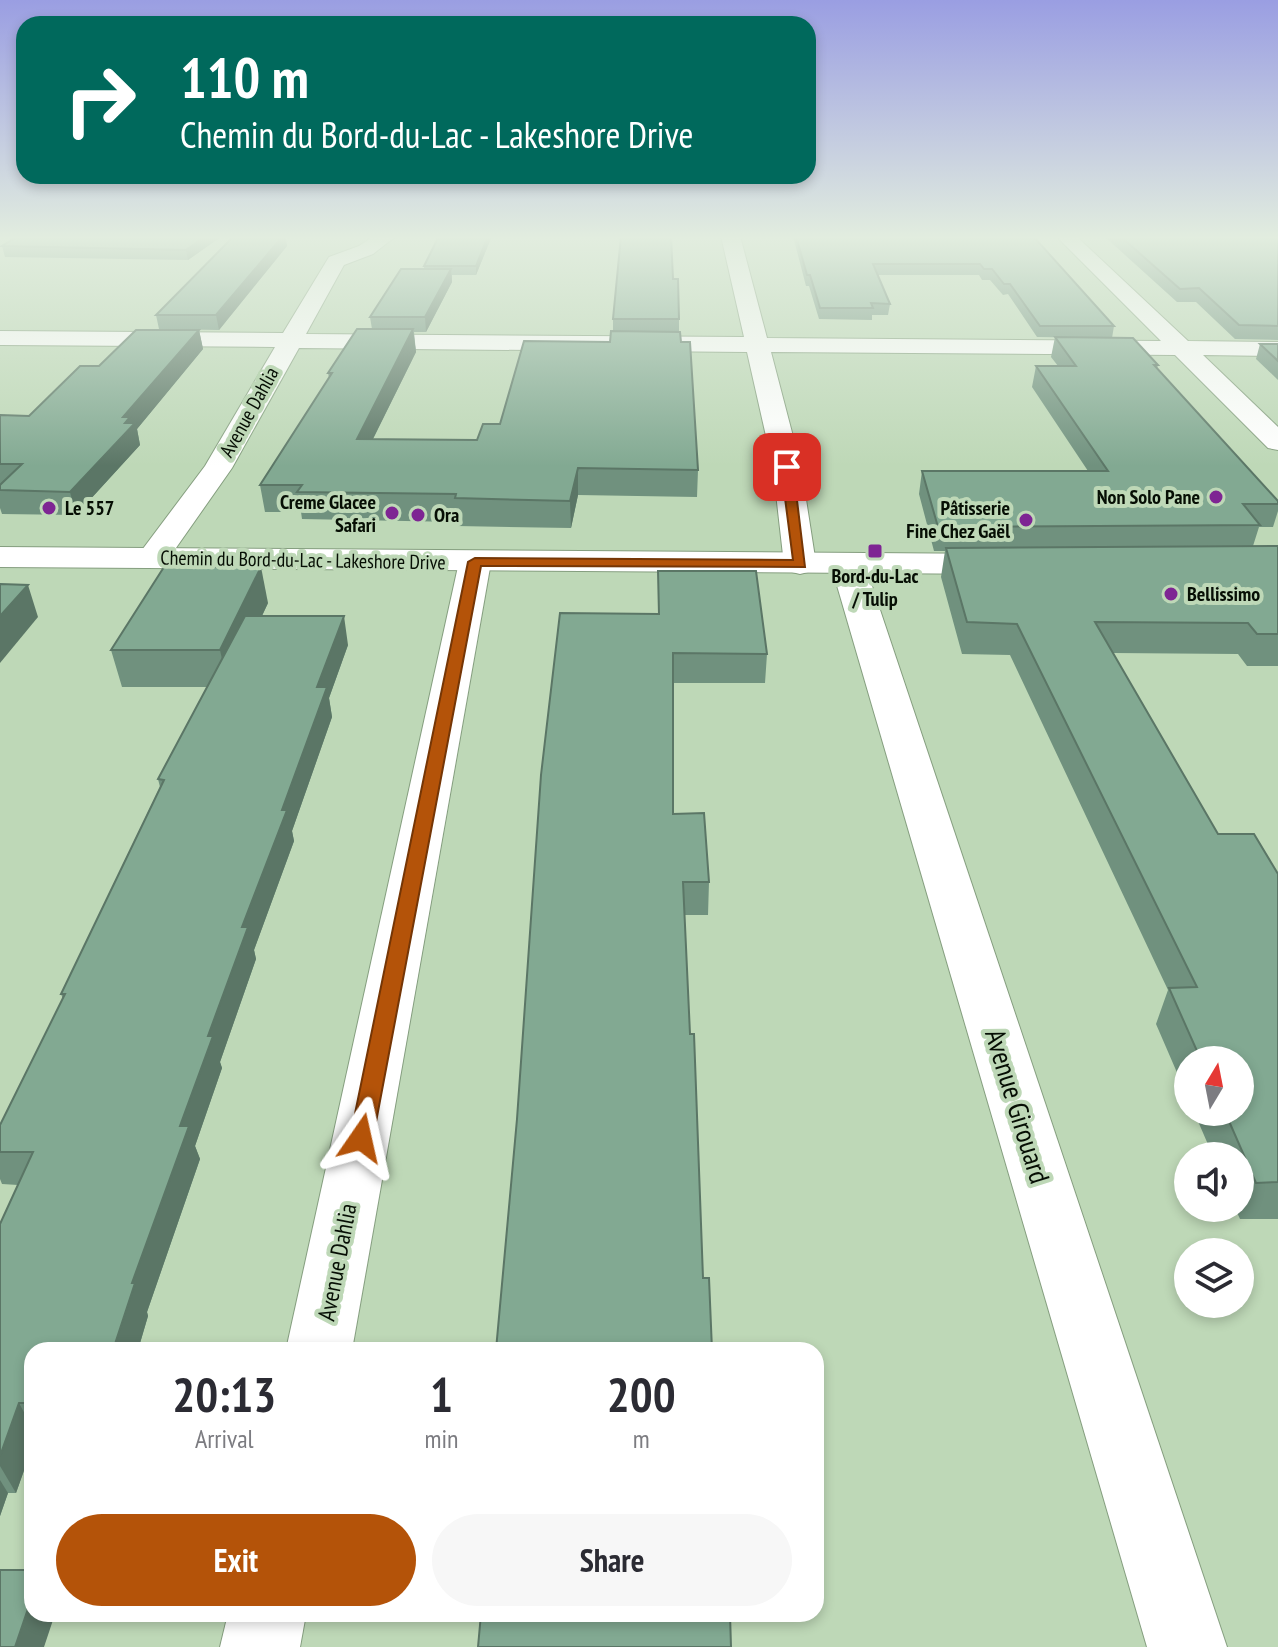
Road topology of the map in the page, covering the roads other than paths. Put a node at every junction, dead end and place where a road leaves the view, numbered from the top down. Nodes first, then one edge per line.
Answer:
1 (301, 313) edge
2 (749, 313) edge
3 (1145, 313) edge
4 (0, 338) edge
5 (289, 340) junction
6 (756, 345) junction
7 (1182, 349) junction
8 (1278, 349) edge
9 (1278, 442) edge
10 (0, 557) edge
11 (152, 558) junction
12 (475, 562) junction
13 (1039, 563) edge
14 (824, 564) junction
15 (321, 1342) edge
16 (265, 1622) edge
17 (260, 1647) edge
18 (1187, 1647) edge

1 - 5 street, Avenue Dahlia
2 - 6 street, Avenue Girouard
3 - 7 street
4 - 5 street
5 - 6 street
5 - 11 street, Avenue Dahlia
6 - 7 street
6 - 14 street, Avenue Girouard
7 - 8 street
7 - 9 street
10 - 11 street, Chemin du Bord-du-Lac - Lakeshore Drive
11 - 12 street, Chemin du Bord-du-Lac - Lakeshore Drive
12 - 14 street, Chemin du Bord-du-Lac - Lakeshore Drive
12 - 15 street, Avenue Dahlia
13 - 14 street, Chemin du Bord-du-Lac - Lakeshore Drive
14 - 18 street, Avenue Girouard
16 - 17 street

